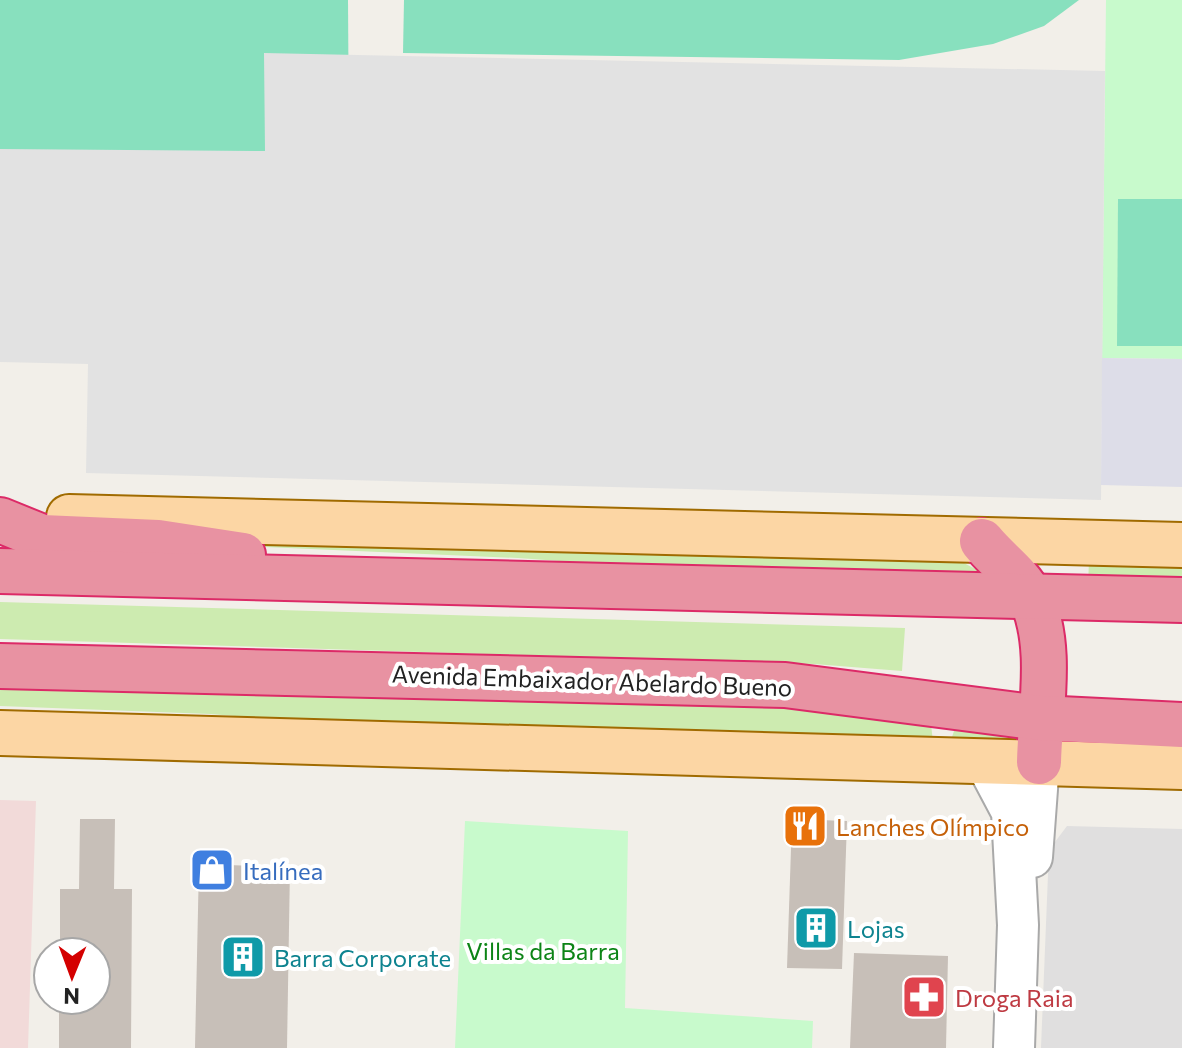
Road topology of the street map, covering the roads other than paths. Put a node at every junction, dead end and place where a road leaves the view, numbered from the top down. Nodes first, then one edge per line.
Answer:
1 (0, 518) edge
2 (982, 541) junction
3 (1182, 545) edge
4 (0, 571) edge
5 (587, 583) junction
6 (1030, 596) junction
7 (1182, 600) edge
8 (0, 666) edge
9 (1040, 718) junction
10 (1182, 725) edge
11 (0, 733) edge
12 (985, 761) junction
13 (1039, 762) junction
14 (1182, 767) edge
15 (1018, 925) junction
16 (1014, 1048) edge

1 - 2 main road
1 - 5 highway
2 - 3 main road
2 - 6 highway
4 - 5 highway
5 - 6 highway
6 - 7 highway
6 - 9 highway
8 - 9 highway, Avenida Embaixador Abelardo Bueno
9 - 10 highway, Avenida Embaixador Abelardo Bueno
9 - 13 highway
11 - 12 main road
12 - 13 main road
12 - 15 street
13 - 14 main road
13 - 15 street
15 - 16 street

